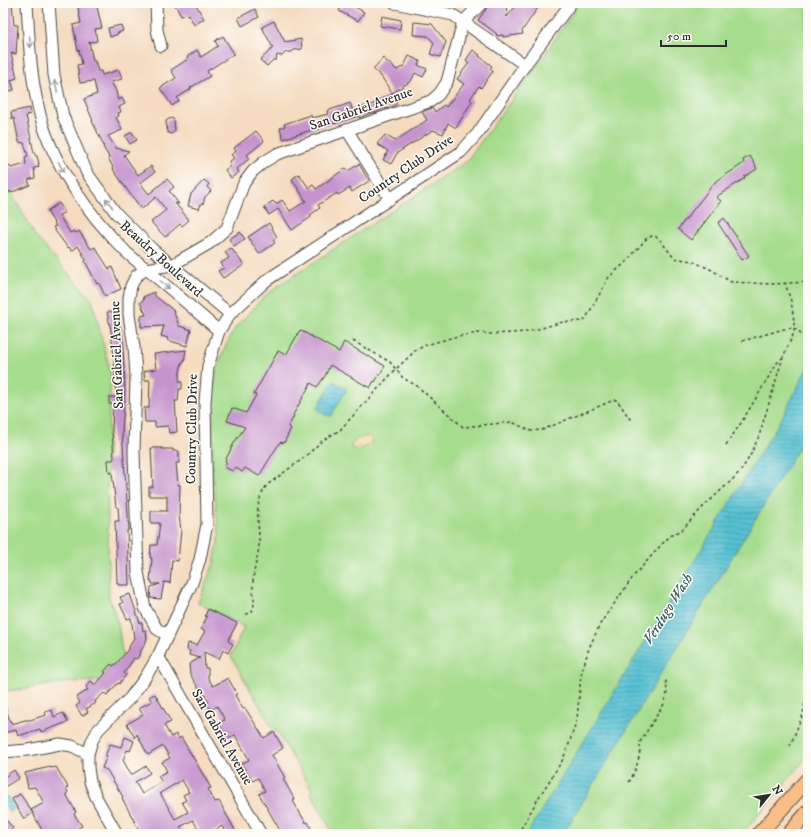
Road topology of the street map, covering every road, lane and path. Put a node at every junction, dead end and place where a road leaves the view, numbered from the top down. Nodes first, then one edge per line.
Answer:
1 (27, 3) edge
2 (49, 3) edge
3 (156, 3) edge
4 (395, 3) edge
5 (482, 3) edge
6 (571, 3) edge
7 (463, 22) junction
8 (161, 46) dead end
9 (524, 66) junction
10 (347, 130) junction
11 (390, 199) junction
12 (172, 266) junction
13 (146, 269) junction
14 (808, 282) edge
15 (785, 283) junction
16 (230, 314) junction
17 (794, 328) junction
18 (219, 331) junction
19 (808, 338) edge
20 (353, 341) dead end
21 (742, 341) dead end
22 (782, 357) junction
23 (395, 370) junction
24 (632, 422) dead end
25 (726, 445) dead end
26 (246, 614) dead end
27 (167, 635) junction
28 (158, 656) junction
29 (666, 680) dead end
30 (808, 693) edge
31 (790, 746) dead end
32 (3, 752) edge
33 (88, 754) junction
34 (808, 779) edge
35 (629, 782) dead end
36 (808, 812) edge
37 (117, 834) edge
38 (261, 834) edge
39 (518, 834) edge
40 (759, 834) edge
41 (789, 834) edge

1 -> 13 street, Beaudry Boulevard
12 -> 2 street, Beaudry Boulevard
3 - 8 street
4 - 7 street
5 - 7 street
6 - 9 street, Country Club Drive
7 - 9 street
7 - 10 street, San Gabriel Avenue
9 - 11 street, Country Club Drive
10 - 11 street
10 - 12 street, San Gabriel Avenue
11 - 16 street, Country Club Drive
12 - 13 street, San Gabriel Avenue
12 - 16 street, Beaudry Boulevard
13 -> 18 street, Beaudry Boulevard
13 - 27 street, San Gabriel Avenue
14 - 15 path
15 - 17 path
15 - 23 path
16 - 18 street, Country Club Drive
17 - 19 path
17 - 21 path
17 - 22 path
18 - 27 street, Country Club Drive
20 - 23 path
22 - 25 path
22 - 39 path
23 - 24 path
23 - 26 path
27 - 28 street, Country Club Drive
28 - 33 street, Country Club Drive
28 - 38 street, San Gabriel Avenue
29 - 35 path
30 - 31 path
32 - 33 street
33 - 37 street, Country Club Drive
34 - 40 main road
36 - 41 main road

